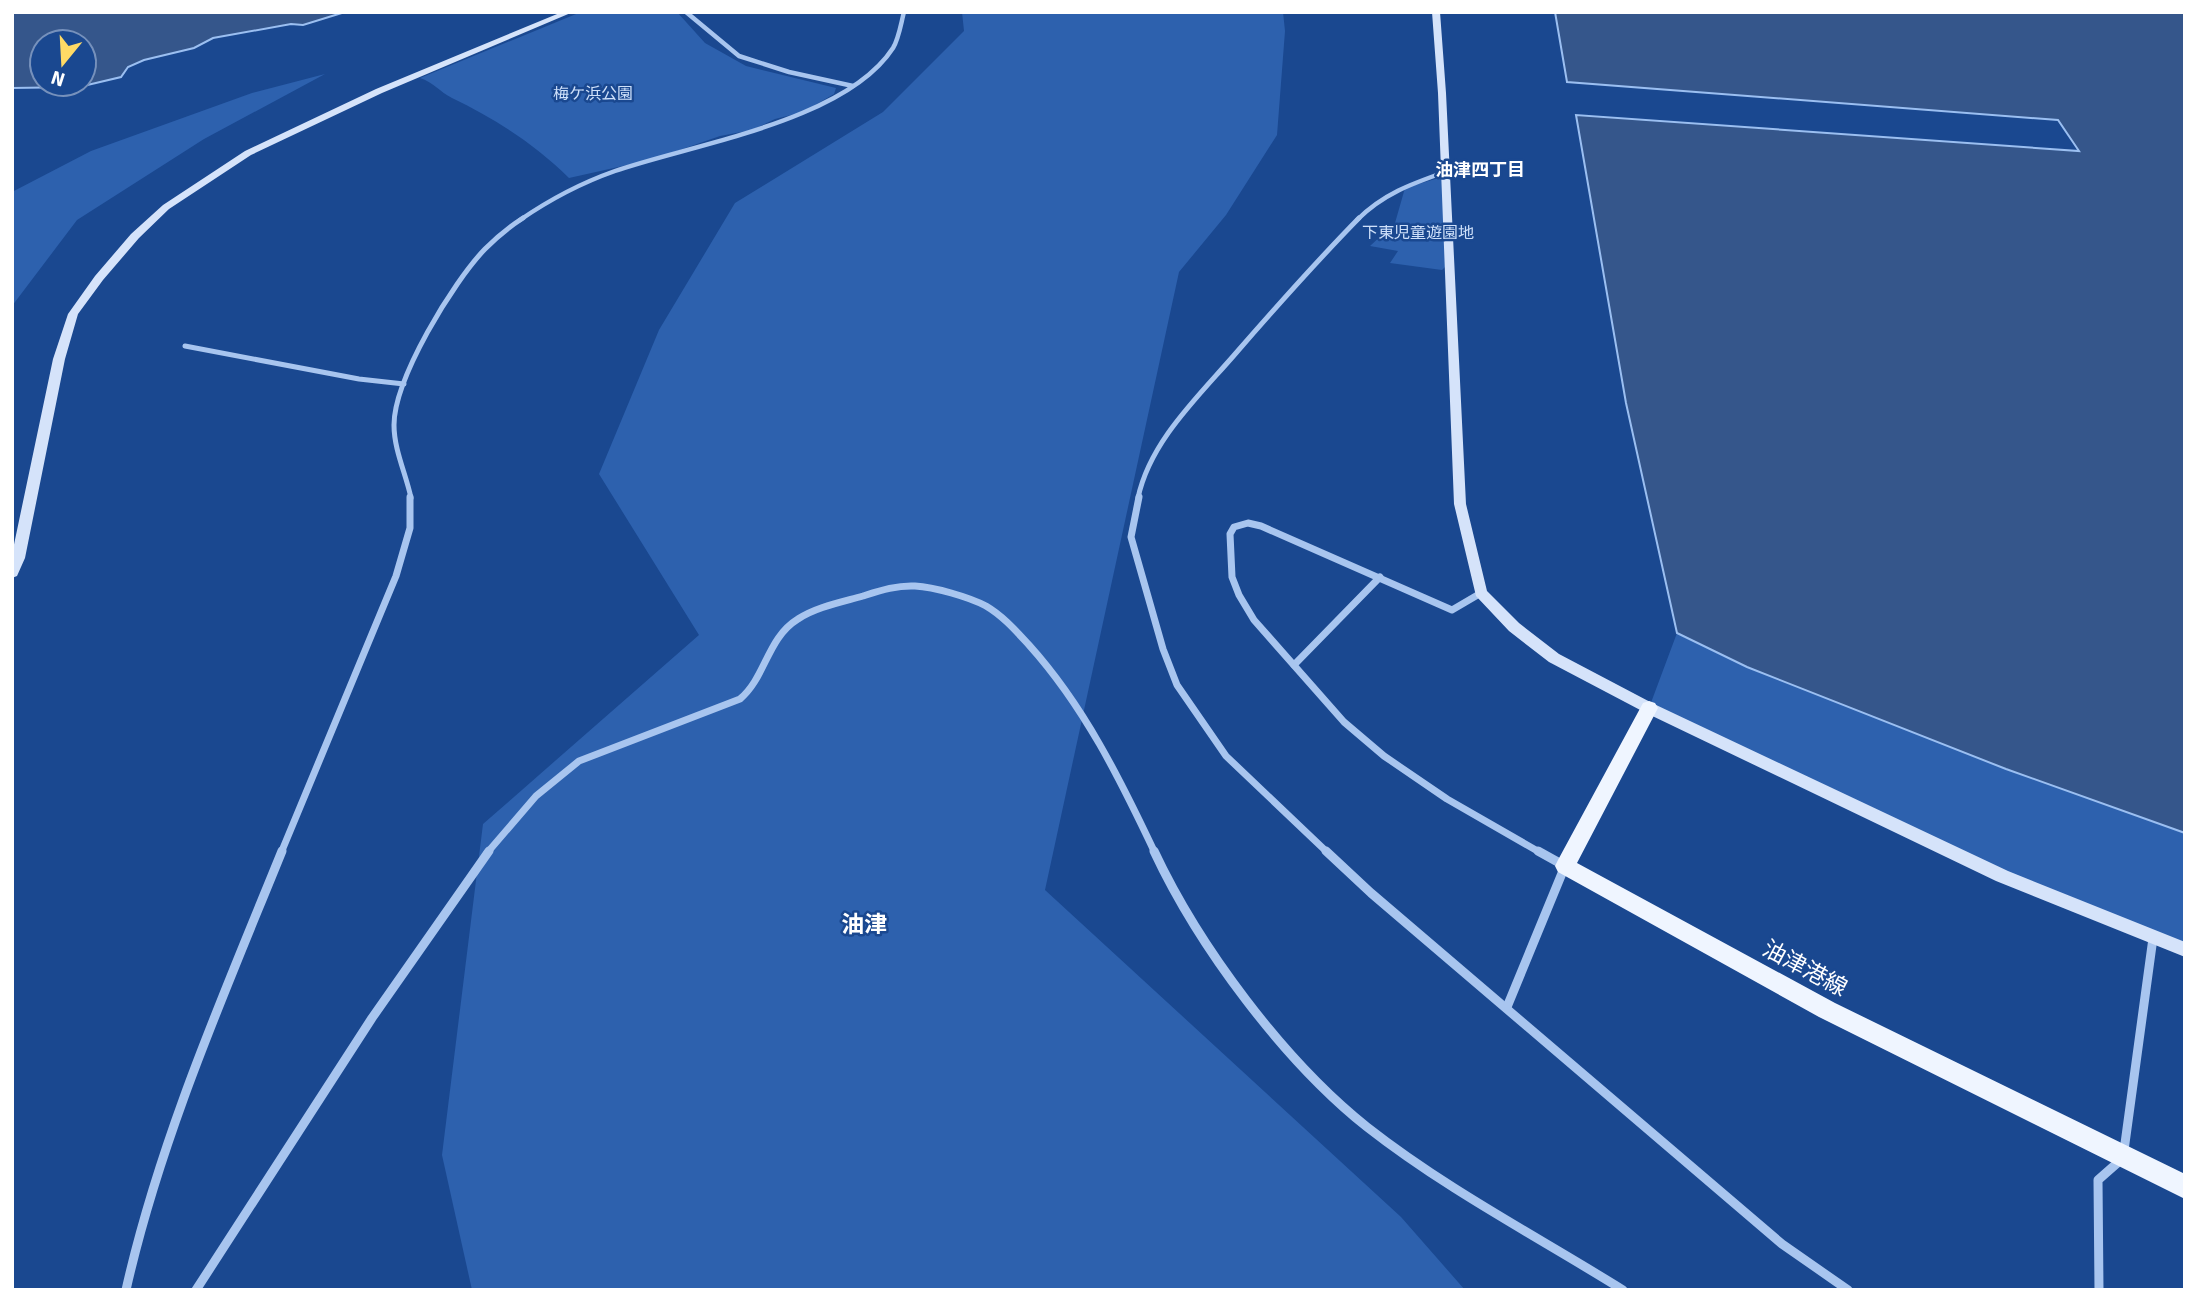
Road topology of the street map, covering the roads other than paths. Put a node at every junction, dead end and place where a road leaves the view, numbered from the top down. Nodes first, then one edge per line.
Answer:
1 (569, 12) edge
2 (686, 12) edge
3 (904, 12) edge
4 (1436, 12) edge
5 (853, 86) junction
6 (1445, 172) junction
7 (185, 346) dead end
8 (404, 384) junction
9 (12, 573) edge
10 (1380, 578) junction
11 (1481, 593) junction
12 (1294, 665) junction
13 (1649, 708) junction
14 (1565, 866) junction
15 (2153, 938) junction
16 (2185, 950) edge
17 (1507, 1007) junction
18 (2123, 1158) junction
19 (2185, 1187) edge
20 (126, 1290) edge
21 (196, 1290) edge
22 (1623, 1290) edge
23 (1848, 1290) edge
24 (2098, 1290) edge

1 - 9 street
2 - 5 street
3 - 5 street
4 - 6 street
5 - 8 street
6 - 11 street
6 - 17 street
7 - 8 street
8 - 20 street
10 - 11 street
10 - 12 street
10 - 12 street
11 - 13 street
12 - 14 street
13 - 14 main road
13 - 15 street
14 - 17 street
14 - 18 main road, 油津港線
15 - 16 street
15 - 18 street
17 - 23 street
18 - 19 main road, 油津港線
18 - 24 street
21 - 22 street

